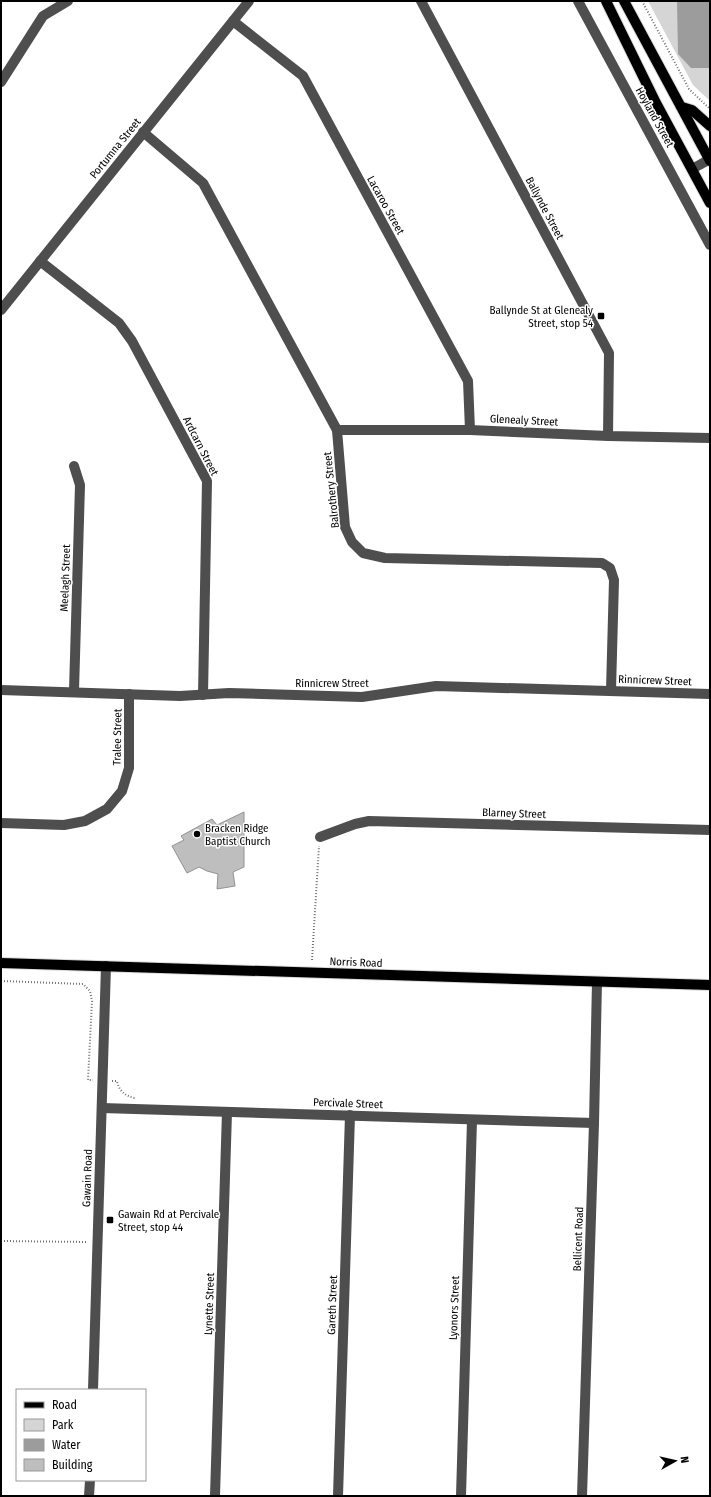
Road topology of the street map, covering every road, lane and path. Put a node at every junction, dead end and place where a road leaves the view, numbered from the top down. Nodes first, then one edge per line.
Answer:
1 (68, 1) edge
2 (249, 1) edge
3 (421, 1) edge
4 (578, 1) edge
5 (606, 1) edge
6 (624, 1) edge
7 (642, 1) edge
8 (233, 21) junction
9 (1, 82) edge
10 (682, 107) junction
11 (710, 109) edge
12 (710, 126) edge
13 (143, 132) junction
14 (710, 160) edge
15 (692, 169) junction
16 (710, 203) edge
17 (710, 245) edge
18 (40, 261) junction
19 (1, 310) edge
20 (337, 430) junction
21 (470, 430) junction
22 (608, 436) junction
23 (710, 438) edge
24 (74, 466) dead end
25 (1, 690) edge
26 (611, 690) junction
27 (74, 691) junction
28 (130, 694) junction
29 (710, 694) edge
30 (203, 695) junction
31 (1, 823) edge
32 (710, 830) edge
33 (320, 837) joint
34 (312, 960) dead end
35 (1, 963) edge
36 (106, 966) junction
37 (1, 981) edge
38 (597, 982) junction
39 (710, 986) edge
40 (91, 1080) dead end
41 (114, 1081) dead end
42 (138, 1098) dead end
43 (102, 1108) junction
44 (227, 1112) junction
45 (350, 1115) junction
46 (472, 1120) junction
47 (594, 1123) junction
48 (1, 1241) edge
49 (97, 1243) junction
50 (92, 1389) edge
51 (90, 1481) edge
52 (89, 1496) edge
53 (215, 1496) edge
54 (338, 1496) edge
55 (461, 1496) edge
56 (582, 1496) edge

1 - 9 street
2 - 8 street, Portumna Street
3 - 22 street, Ballynde Street
4 - 17 street, Hoyland Street
5 - 15 main road, Hoyland Street
6 - 10 main road
7 - 11 path
8 - 13 street, Portumna Street
8 - 21 street, Lacaroo Street
10 - 12 main road
10 - 14 main road
13 - 18 street, Portumna Street
13 - 20 street, Balrothery Street
14 - 15 street
15 - 16 main road, Hoyland Street
18 - 19 street, Portumna Street
18 - 30 street, Ardcarn Street
20 - 21 street, Glenealy Street
20 - 26 street, Balrothery Street
21 - 22 street, Glenealy Street
22 - 23 street, Glenealy Street
24 - 27 street, Meelagh Street
25 - 27 street, Rinnicrew Street
26 - 29 street, Rinnicrew Street
26 - 30 street, Rinnicrew Street
27 - 28 street, Rinnicrew Street
28 - 30 street, Rinnicrew Street
28 - 31 street, Tralee Street
32 - 33 street, Blarney Street
33 - 34 path
35 - 36 main road, Norris Road
36 - 38 main road, Norris Road
36 - 43 street, Gawain Road
37 - 40 path
38 - 39 main road, Norris Road
38 - 47 street, Bellicent Road
41 - 42 path
43 - 44 street, Percivale Street
43 - 49 street, Gawain Road
44 - 45 street, Percivale Street
44 - 53 street, Lynette Street
45 - 46 street, Percivale Street
45 - 54 street, Gareth Street
46 - 47 street, Percivale Street
46 - 55 street, Lyonors Street
47 - 56 street, Bellicent Road
48 - 49 path
49 - 50 street, Gawain Road
51 - 52 street

